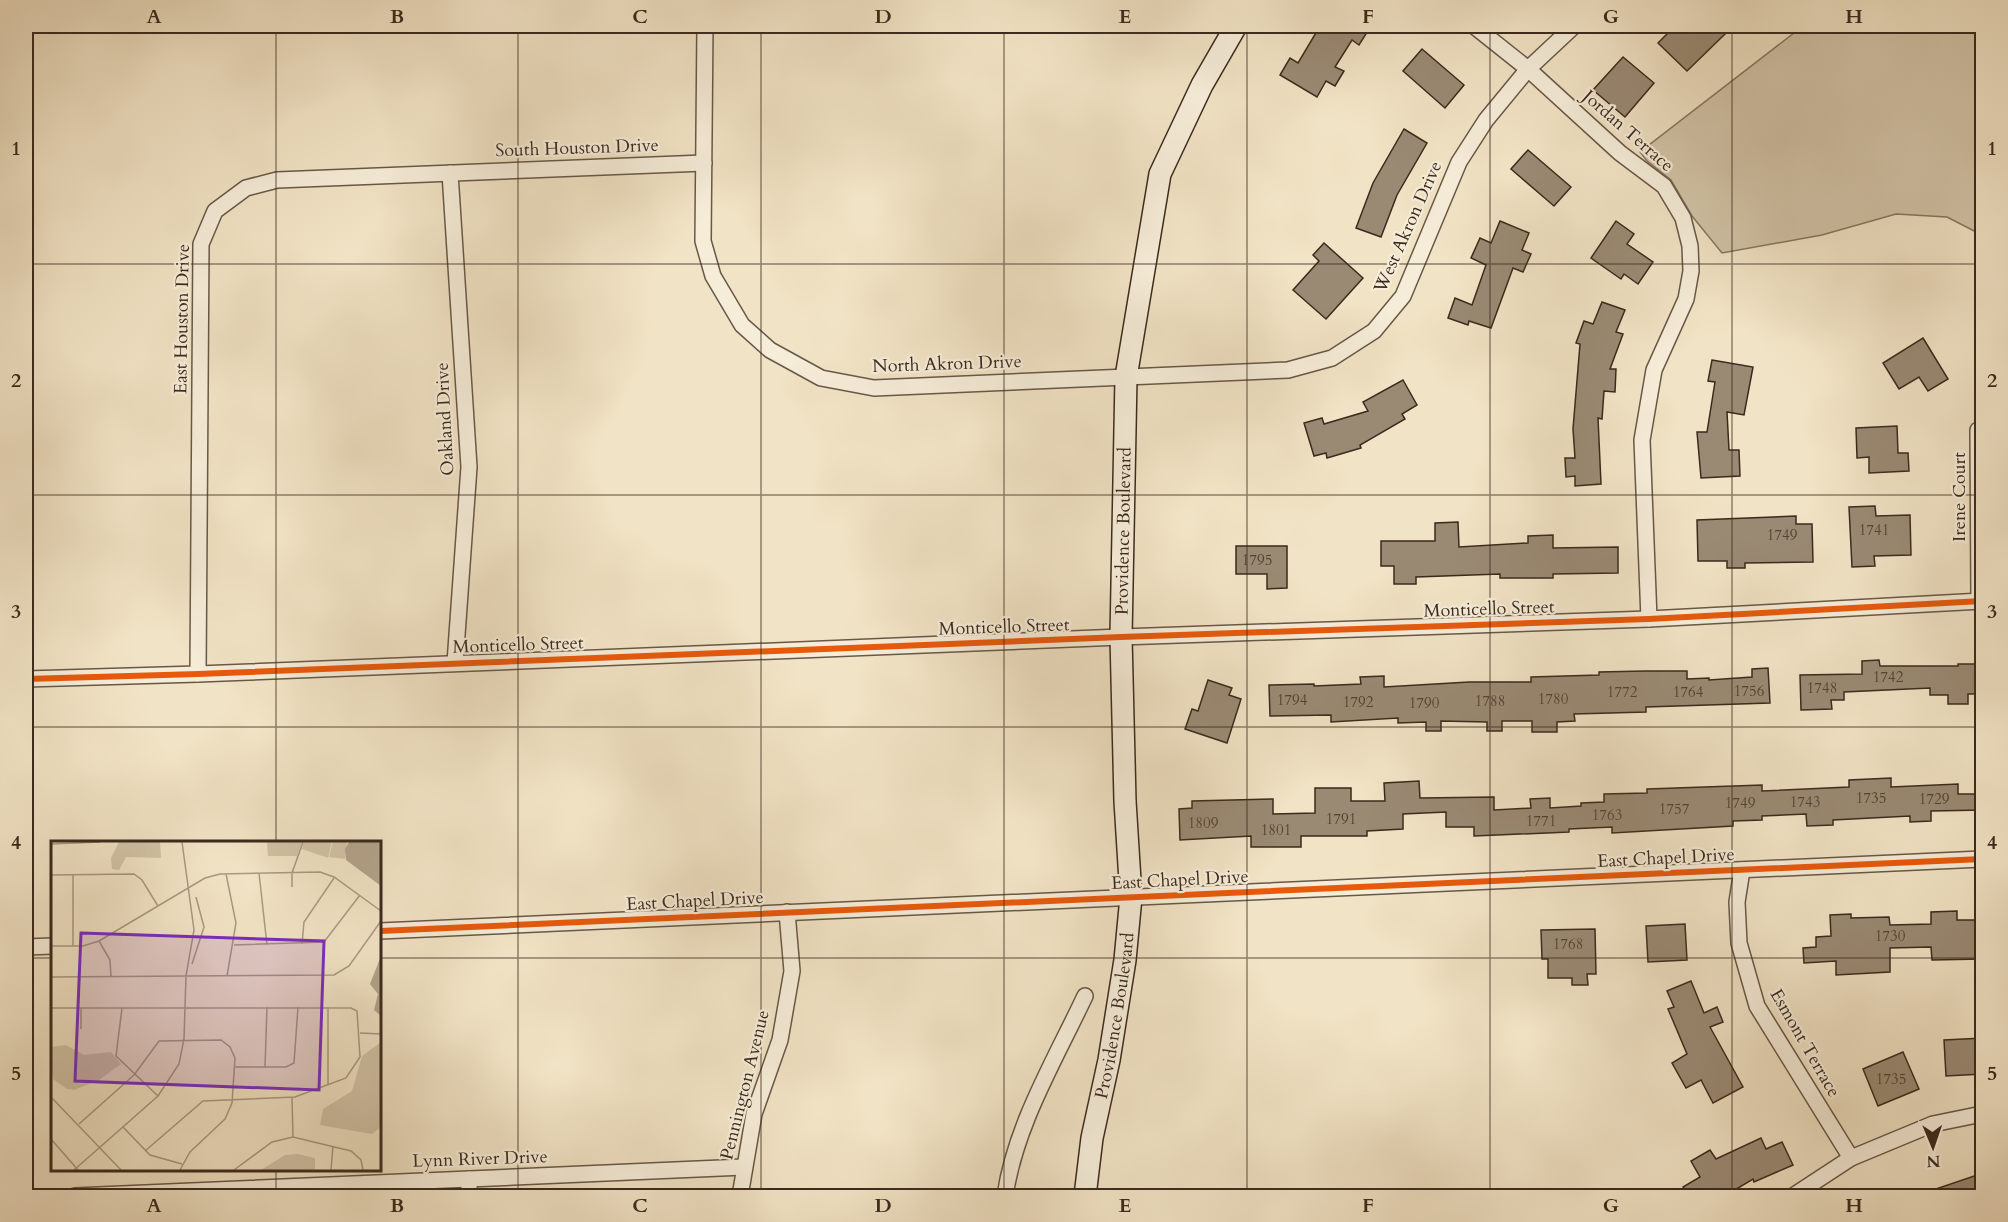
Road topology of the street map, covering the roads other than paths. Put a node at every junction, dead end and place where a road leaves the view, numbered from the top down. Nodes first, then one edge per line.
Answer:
1 (705, 26) edge
2 (1236, 26) edge
3 (1474, 26) edge
4 (1574, 26) edge
5 (1528, 69) junction
6 (704, 163) junction
7 (450, 173) junction
8 (1126, 377) junction
9 (1978, 430) dead end
10 (1981, 601) edge
11 (1649, 619) junction
12 (1121, 637) junction
13 (455, 663) junction
14 (198, 674) junction
15 (26, 679) edge
16 (1983, 860) edge
17 (1742, 870) junction
18 (1131, 897) junction
19 (787, 912) junction
20 (381, 931) edge
21 (51, 946) edge
22 (26, 947) edge
23 (1085, 996) dead end
24 (1983, 1114) edge
25 (1851, 1158) junction
26 (744, 1167) junction
27 (469, 1179) junction
28 (181, 1194) edge
29 (75, 1197) edge
30 (469, 1197) edge
31 (740, 1197) edge
32 (1005, 1197) edge
33 (1085, 1197) edge
34 (1793, 1197) edge

1 - 6 street, North Akron Drive
2 - 8 main road, Providence Boulevard
3 - 5 street, Jordan Terrace
4 - 5 street, West Akron Drive
5 - 8 street, West Akron Drive
5 - 11 street, Jordan Terrace
6 - 7 street, South Houston Drive
6 - 8 street, North Akron Drive
7 - 13 street, Oakland Drive
7 - 14 street, East Houston Drive
8 - 12 main road, Providence Boulevard
9 - 10 street, Irene Court
10 - 11 street, Monticello Street
11 - 12 street, Monticello Street
12 - 13 street, Monticello Street
12 - 18 main road, Providence Boulevard
13 - 14 street, Monticello Street
14 - 15 street, Monticello Street
16 - 17 street, East Chapel Drive
17 - 18 street, East Chapel Drive
17 - 25 street, Esmont Terrace
18 - 19 street, East Chapel Drive
18 - 33 main road, Providence Boulevard
19 - 20 street, East Chapel Drive
19 - 26 street, Pennington Avenue
21 - 22 street
23 - 32 street, Providence Boulevard
24 - 25 street
25 - 34 street
26 - 27 street, Lynn River Drive
26 - 31 street, Pennington Avenue
27 - 28 street, Lynn River Drive
27 - 30 street
28 - 29 street, Lynn River Drive

